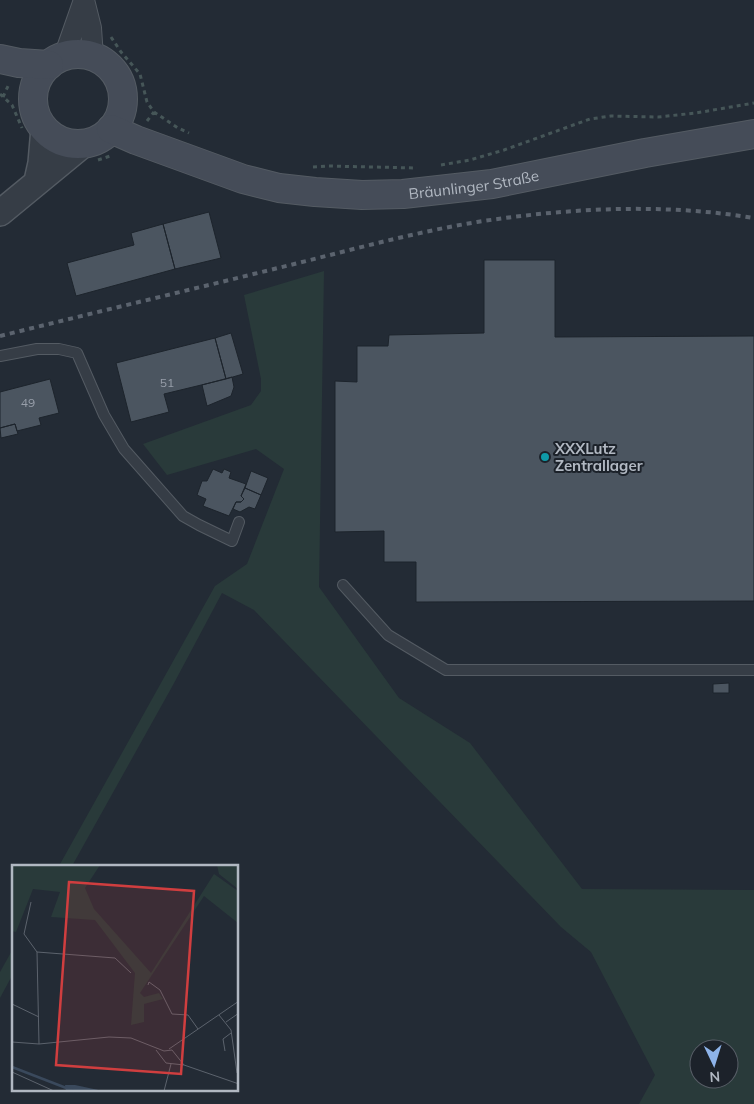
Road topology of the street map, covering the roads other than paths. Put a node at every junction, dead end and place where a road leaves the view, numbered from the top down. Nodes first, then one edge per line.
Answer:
1 (84, 0) edge
2 (93, 57) junction
3 (0, 59) edge
4 (57, 61) junction
5 (0, 70) edge
6 (33, 96) junction
7 (122, 103) junction
8 (44, 128) junction
9 (111, 129) junction
10 (754, 134) edge
11 (86, 143) junction
12 (194, 148) junction
13 (37, 181) junction
14 (0, 213) edge
15 (0, 356) edge
16 (239, 522) dead end
17 (343, 585) dead end
18 (754, 670) edge

1 - 2 street
1 - 4 street
2 - 4 main road
2 - 7 main road
3 - 4 main road
4 - 6 main road
5 - 6 main road
6 - 8 main road
7 - 9 main road
7 - 12 main road
8 - 11 main road
8 - 13 street
9 - 11 main road
9 - 12 main road
10 - 12 main road, Bräunlinger Straße
11 - 13 street
13 - 14 street
15 - 16 lane
17 - 18 lane

